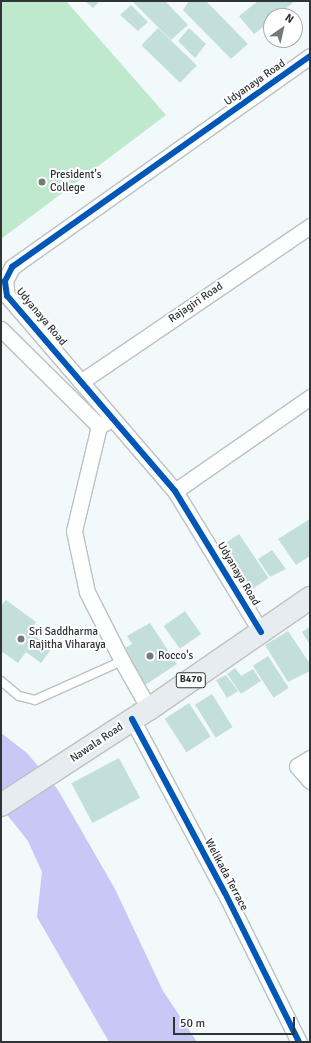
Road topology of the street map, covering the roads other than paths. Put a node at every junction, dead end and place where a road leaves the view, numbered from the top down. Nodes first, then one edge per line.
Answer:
1 (310, 56) edge
2 (310, 226) edge
3 (1, 329) edge
4 (82, 381) junction
5 (310, 397) edge
6 (114, 419) junction
7 (99, 426) junction
8 (175, 491) junction
9 (310, 598) edge
10 (261, 632) junction
11 (122, 661) junction
12 (1, 681) edge
13 (141, 714) junction
14 (310, 758) edge
15 (310, 782) edge
16 (1, 805) edge
17 (300, 1042) edge

1 - 4 street, Udyanaya Road
2 - 4 street, Rajagiri Road
3 - 7 street
4 - 6 street, Udyanaya Road
5 - 8 street
6 - 7 street
6 - 8 street, Udyanaya Road
7 - 11 street, Welikada Terrace
8 - 10 street, Udyanaya Road
9 - 10 main road, Nawala Road / B470
10 - 13 main road, Nawala Road / B470
11 - 12 lane
11 - 13 street, Welikada Terrace
13 - 16 main road, Nawala Road / B470
13 - 17 street, Welikada Terrace
14 - 15 street

